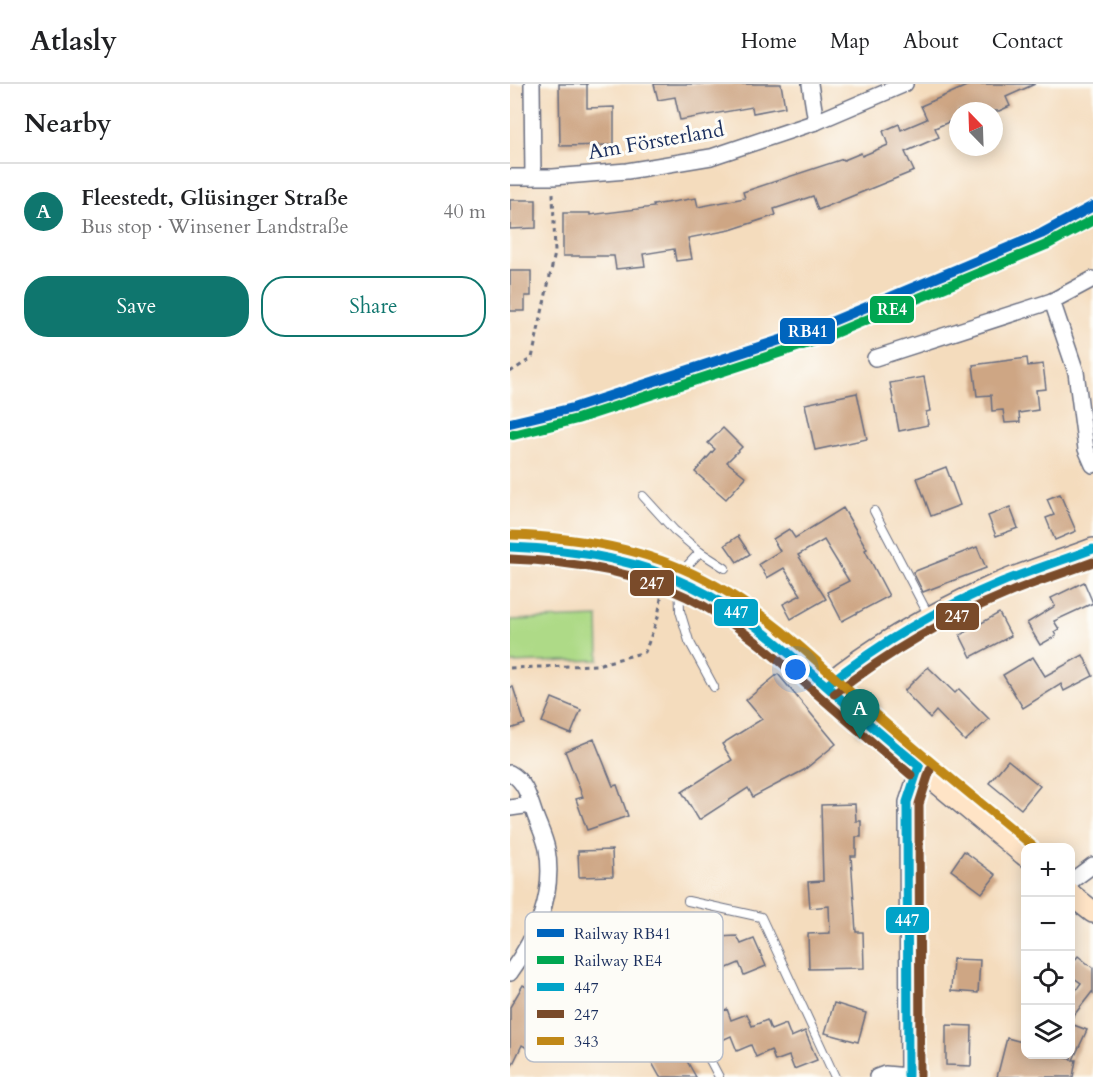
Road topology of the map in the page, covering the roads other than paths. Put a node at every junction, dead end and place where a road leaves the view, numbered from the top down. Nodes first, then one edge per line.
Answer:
1 (532, 84) edge
2 (810, 84) edge
3 (905, 84) edge
4 (816, 122) junction
5 (510, 177) edge
6 (533, 177) junction
7 (1093, 279) edge
8 (1052, 301) junction
9 (875, 358) dead end
10 (1090, 448) edge
11 (1093, 465) edge
12 (643, 496) dead end
13 (874, 511) dead end
14 (510, 547) edge
15 (1093, 549) edge
16 (700, 552) junction
17 (725, 568) dead end
18 (672, 578) junction
19 (930, 618) junction
20 (827, 686) junction
21 (714, 687) dead end
22 (919, 766) junction
23 (510, 773) edge
24 (531, 805) junction
25 (510, 808) edge
26 (1021, 852) edge
27 (1093, 865) edge
28 (1075, 879) edge
29 (1075, 897) edge
30 (688, 901) dead end
31 (544, 912) edge
32 (1093, 912) edge
33 (525, 949) edge
34 (510, 973) edge
35 (711, 1062) edge
36 (908, 1076) edge
37 (719, 1077) edge
38 (835, 1077) edge
39 (878, 1077) edge

1 - 6 street
2 - 4 street
3 - 4 street, Am Försterland
4 - 6 street, Am Försterland
5 - 6 street, Am Försterland
7 - 8 street
8 - 9 street
8 - 10 street
10 - 11 street
12 - 16 lane
13 - 19 lane
14 - 18 street
15 - 19 street
16 - 17 lane
16 - 18 lane
18 - 20 street
18 - 21 lane
19 - 20 street
20 - 22 street
22 - 26 street
22 - 36 street
23 - 24 street
24 - 25 street
24 - 31 street
27 - 28 street
29 - 32 street
30 - 38 lane
33 - 34 street
35 - 37 lane
36 - 39 street

